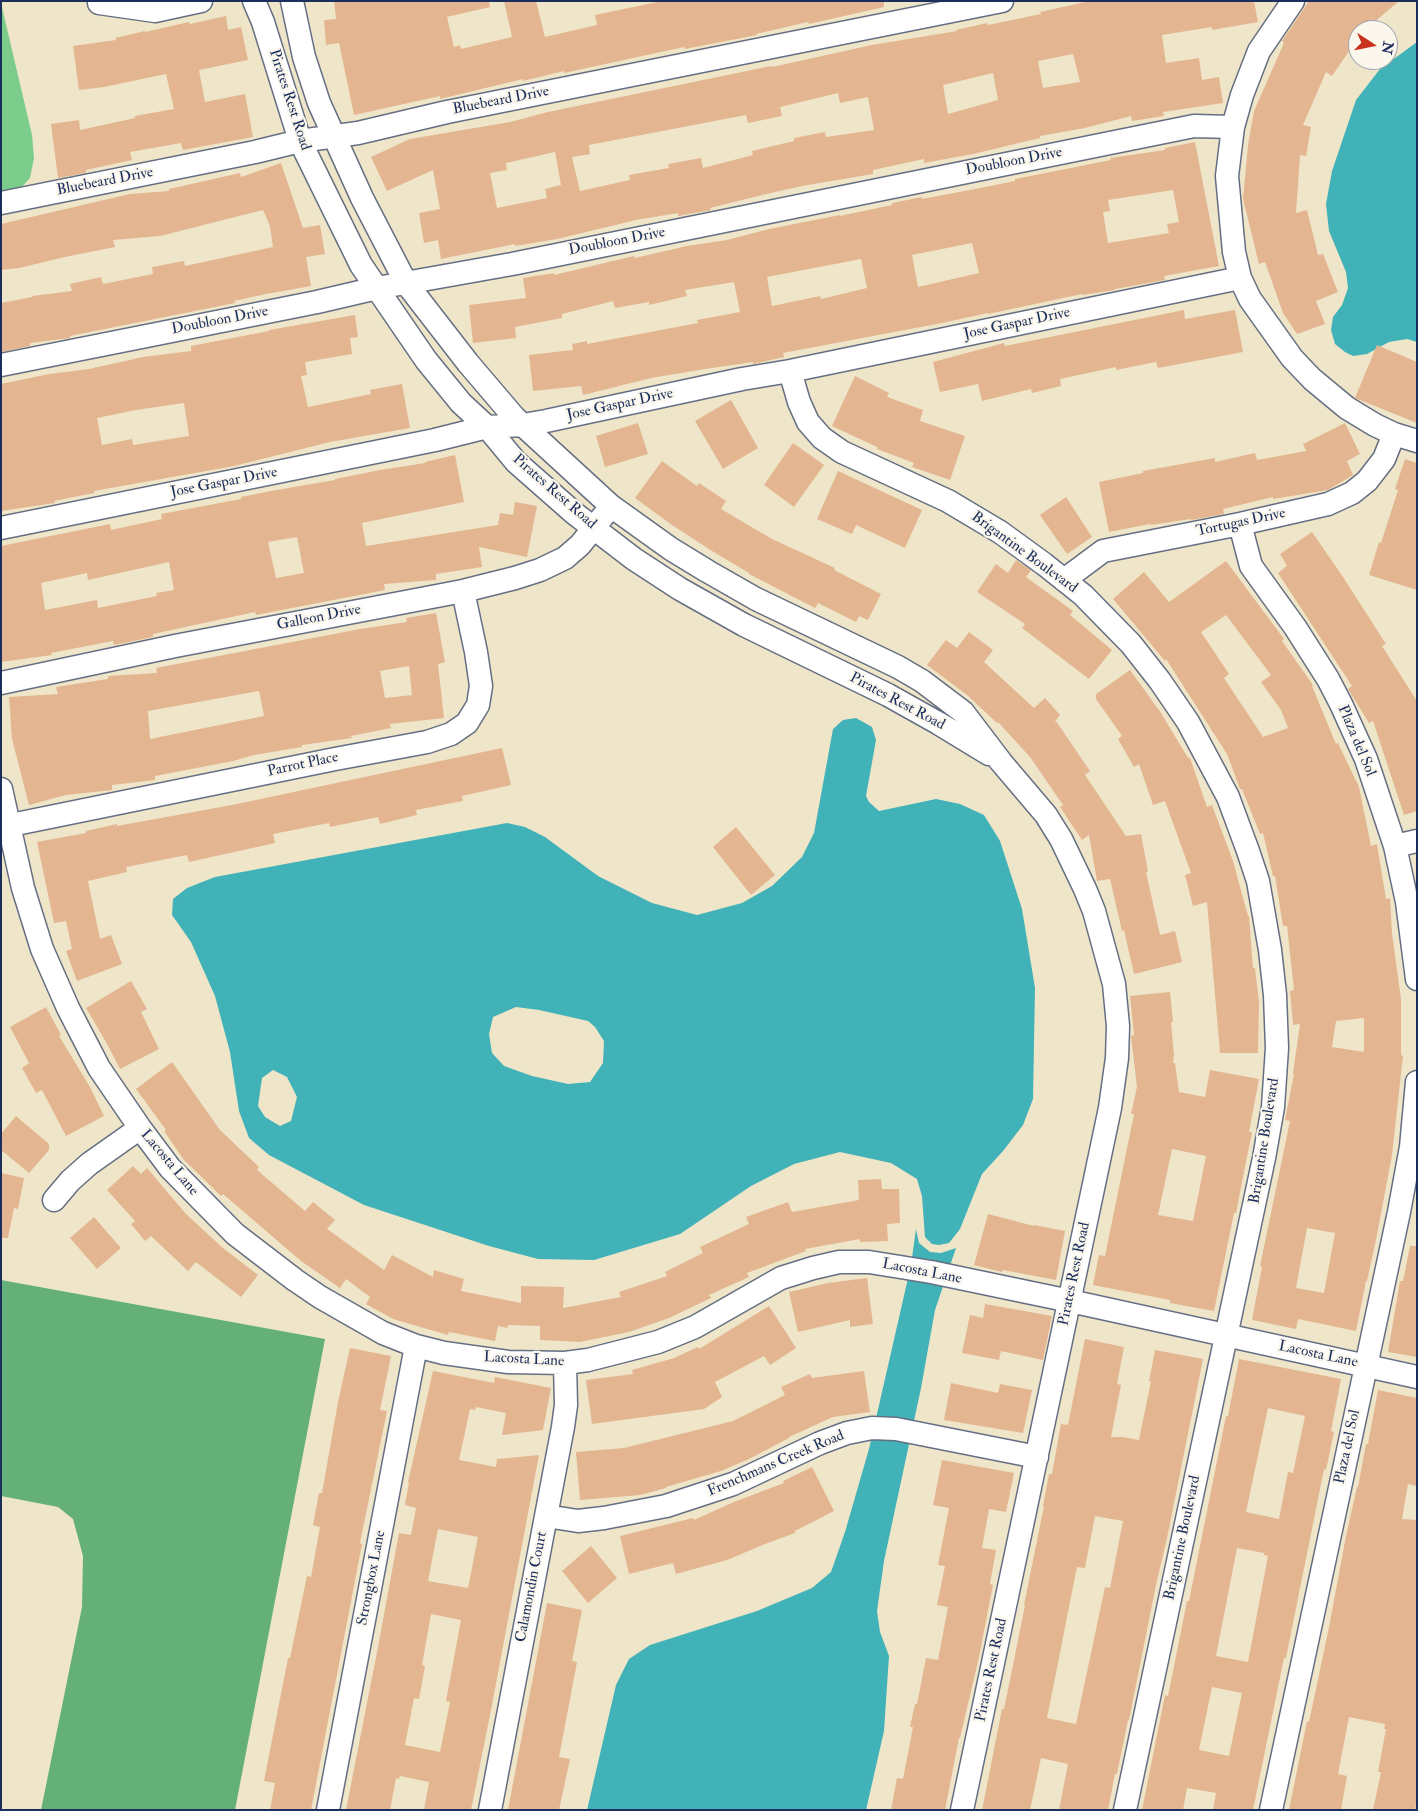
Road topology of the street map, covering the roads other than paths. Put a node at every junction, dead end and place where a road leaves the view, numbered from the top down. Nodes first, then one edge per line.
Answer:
1 (201, 1) edge
2 (254, 1) edge
3 (292, 1) edge
4 (1002, 1) edge
5 (1293, 1) edge
6 (99, 3) dead end
7 (1233, 127) junction
8 (335, 136) junction
9 (300, 141) junction
10 (1, 203) edge
11 (1240, 278) junction
12 (406, 283) junction
13 (377, 288) junction
14 (1, 365) edge
15 (790, 371) junction
16 (523, 425) junction
17 (486, 427) junction
18 (1394, 434) junction
19 (1417, 441) edge
20 (611, 506) junction
21 (1240, 524) junction
22 (594, 527) junction
23 (1, 528) edge
24 (1064, 580) junction
25 (463, 591) junction
26 (904, 671) junction
27 (1, 683) edge
28 (892, 697) junction
29 (1001, 762) junction
30 (1, 789) edge
31 (5, 827) edge
32 (1417, 841) edge
33 (1395, 846) junction
34 (1417, 979) edge
35 (1417, 1082) edge
36 (140, 1128) junction
37 (54, 1200) dead end
38 (1070, 1301) junction
39 (1226, 1334) junction
40 (416, 1346) junction
41 (565, 1363) junction
42 (1365, 1365) junction
43 (1417, 1377) edge
44 (1037, 1458) junction
45 (546, 1516) junction
46 (328, 1810) edge
47 (490, 1810) edge
48 (962, 1810) edge
49 (1125, 1810) edge
50 (1271, 1810) edge

1 - 6 street
2 - 9 street, Pirates Rest Road
3 - 8 street, Pirates Rest Road
4 - 8 street, Bluebeard Drive
5 - 7 street
7 - 11 street
7 - 12 street, Doubloon Drive
8 - 9 street, Bluebeard Drive
8 - 12 street, Pirates Rest Road
9 - 10 street, Bluebeard Drive
9 - 13 street, Pirates Rest Road
11 - 15 street, Jose Gaspar Drive
11 - 18 street
12 - 13 street, Doubloon Drive
12 - 16 street, Pirates Rest Road
13 - 14 street, Doubloon Drive
13 - 17 street, Pirates Rest Road
15 - 16 street, Jose Gaspar Drive
15 - 24 street, Brigantine Boulevard
16 - 17 street, Jose Gaspar Drive
16 - 20 street, Pirates Rest Road
17 - 22 street, Pirates Rest Road
17 - 23 street, Jose Gaspar Drive
18 - 19 street
18 - 21 street, Tortugas Drive
20 - 22 street, Galleon Drive
20 - 26 street, Pirates Rest Road
21 - 24 street, Tortugas Drive
21 - 33 street, Plaza del Sol
22 - 25 street, Galleon Drive
22 - 28 street, Pirates Rest Road
24 - 39 street, Brigantine Boulevard
25 - 27 street, Galleon Drive
25 - 31 street, Parrot Place
26 - 28 street
26 - 29 street, Pirates Rest Road
28 - 29 street, Pirates Rest Road
29 - 38 street, Pirates Rest Road
30 - 31 street, Lacosta Lane
31 - 36 street, Lacosta Lane
32 - 33 street
33 - 34 street, Plaza del Sol
35 - 42 street, Plaza del Sol
36 - 37 street
36 - 40 street, Lacosta Lane
38 - 39 street, Lacosta Lane
38 - 41 street, Lacosta Lane
38 - 44 street, Pirates Rest Road
39 - 42 street, Lacosta Lane
39 - 49 street, Brigantine Boulevard
40 - 41 street, Lacosta Lane
40 - 46 street, Strongbox Lane
41 - 45 street, Calamondin Court
42 - 43 street, Lacosta Lane
42 - 50 street, Plaza del Sol
44 - 45 street, Frenchmans Creek Road
44 - 48 street, Pirates Rest Road
45 - 47 street, Calamondin Court

